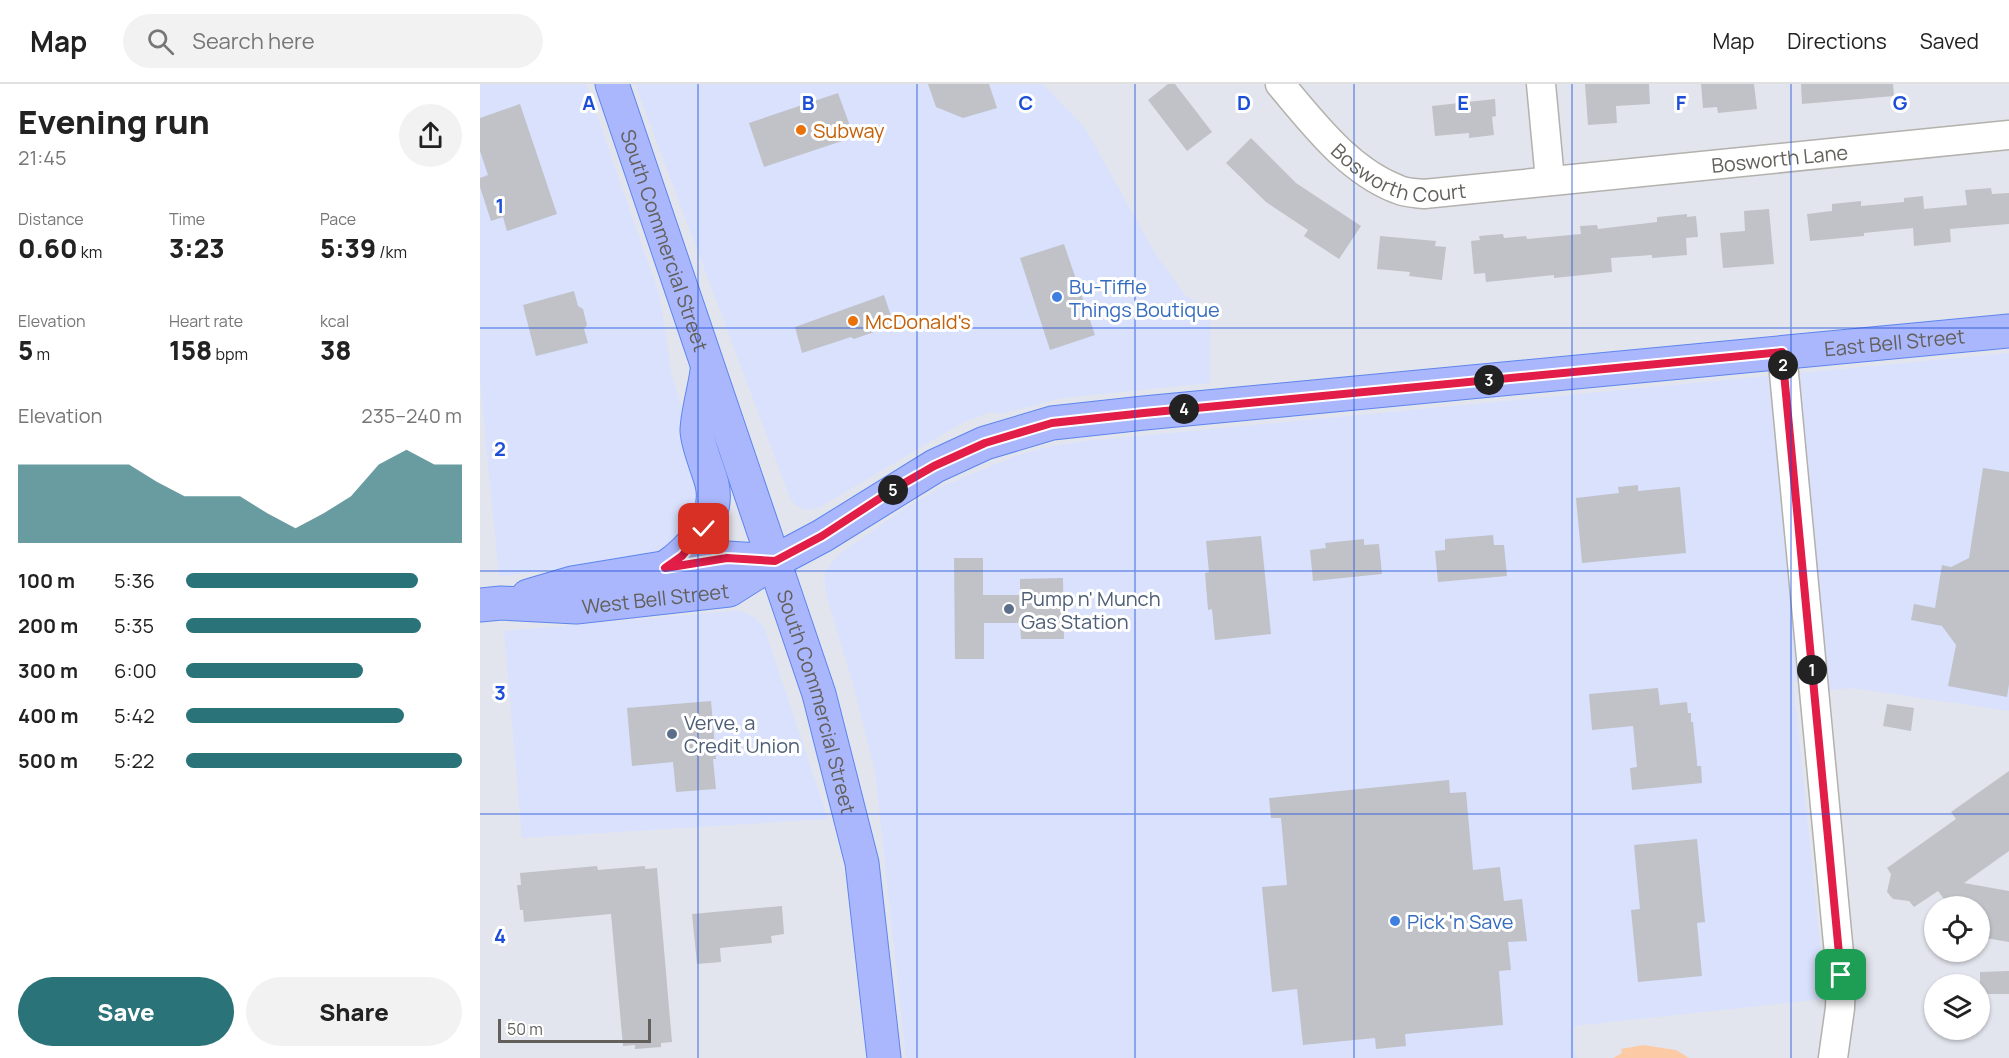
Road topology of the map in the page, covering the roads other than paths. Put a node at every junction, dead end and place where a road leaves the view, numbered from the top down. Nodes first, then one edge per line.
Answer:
1 (612, 84) edge
2 (1280, 84) edge
3 (1541, 84) edge
4 (2009, 135) edge
5 (1550, 180) junction
6 (2009, 331) edge
7 (1782, 352) junction
8 (708, 367) junction
9 (775, 561) junction
10 (665, 568) junction
11 (491, 604) edge
12 (884, 1058) edge
13 (1833, 1058) edge

1 - 8 main road, South Commercial Street
2 - 5 street, Bosworth Court
3 - 5 street
4 - 5 street, Bosworth Lane
6 - 7 main road, East Bell Street
7 - 9 main road, East Bell Street
7 - 13 street
8 - 9 main road, South Commercial Street
8 - 10 main road
9 - 10 main road, West Bell Street
9 - 11 main road, West Bell Street
9 - 12 main road, South Commercial Street
10 - 11 main road, West Bell Street

